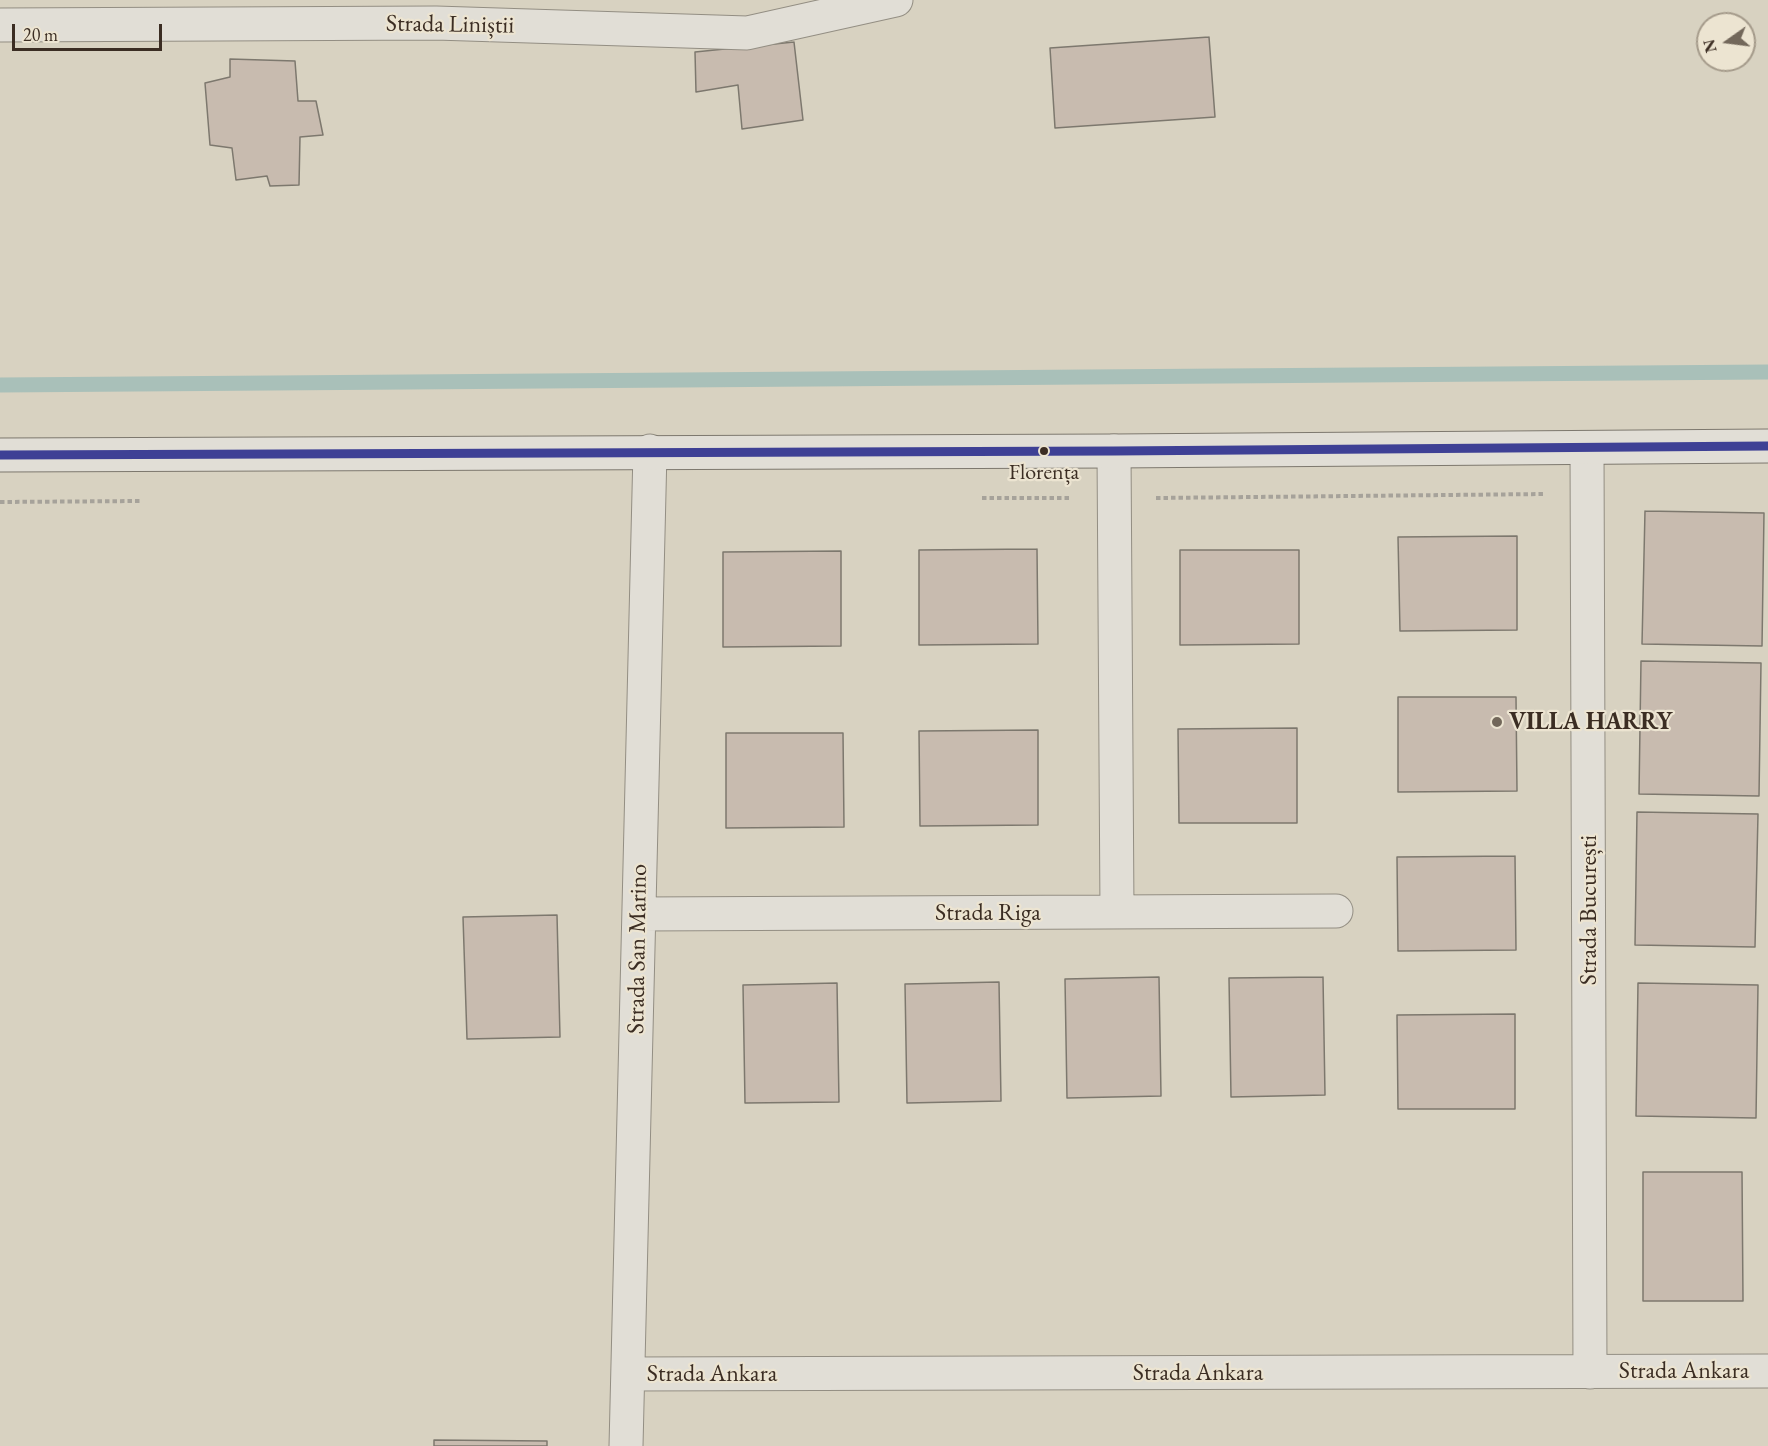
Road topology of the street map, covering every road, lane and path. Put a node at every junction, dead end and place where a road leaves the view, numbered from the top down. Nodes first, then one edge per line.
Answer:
1 (896, 0) edge
2 (0, 25) edge
3 (1768, 446) edge
4 (1587, 448) junction
5 (650, 451) junction
6 (1114, 451) junction
7 (0, 455) edge
8 (1336, 911) dead end
9 (1117, 912) junction
10 (639, 914) junction
11 (1768, 1371) edge
12 (1590, 1372) junction
13 (628, 1374) junction
14 (626, 1446) edge

1 - 2 street, Strada Liniștii
3 - 4 street
4 - 6 street
4 - 12 street, Strada București
5 - 6 street
5 - 7 street
5 - 10 street, Strada San Marino
6 - 9 street
8 - 9 street, Strada Riga
9 - 10 street, Strada Riga
10 - 13 street, Strada San Marino
11 - 12 street, Strada Ankara
12 - 13 street, Strada Ankara
13 - 14 street, Strada San Marino

